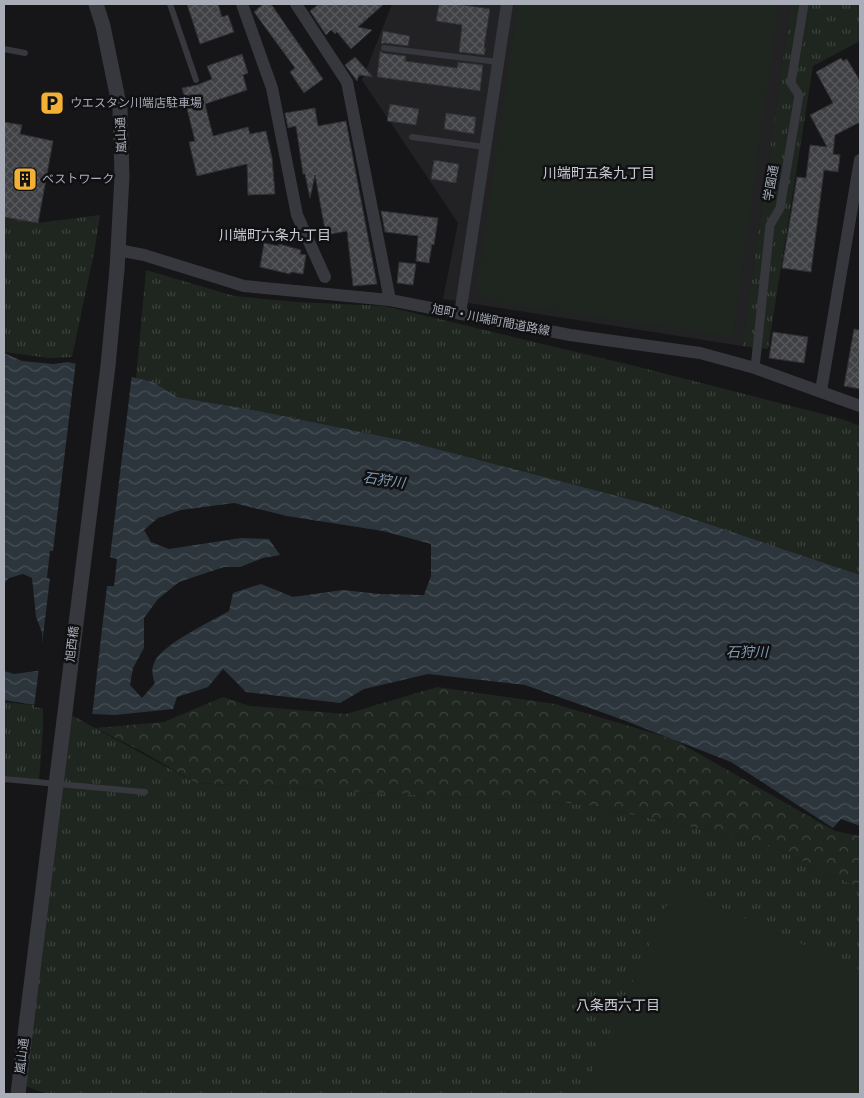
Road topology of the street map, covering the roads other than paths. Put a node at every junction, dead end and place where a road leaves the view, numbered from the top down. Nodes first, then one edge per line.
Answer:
1 (96, 4) edge
2 (170, 4) edge
3 (242, 4) edge
4 (296, 4) edge
5 (507, 4) edge
6 (804, 4) edge
7 (384, 48) dead end
8 (4, 49) edge
9 (24, 53) dead end
10 (498, 62) junction
11 (196, 80) dead end
12 (412, 137) dead end
13 (485, 147) junction
14 (860, 160) edge
15 (118, 250) junction
16 (118, 269) joint
17 (325, 277) dead end
18 (390, 300) junction
19 (460, 314) junction
20 (755, 368) junction
21 (821, 392) junction
22 (860, 406) edge
23 (4, 779) edge
24 (145, 792) dead end
25 (27, 1018) joint
26 (18, 1094) edge

1 - 15 street, 嵐山通
2 - 11 lane
3 - 17 street
4 - 18 street
5 - 10 street
6 - 20 street, 学園通
7 - 10 lane
8 - 9 lane
10 - 13 street
12 - 13 lane
13 - 19 street
14 - 21 street
15 - 16 street, 嵐山通
15 - 18 street, 旭町・川端町間道路線
16 - 25 street, 旭西橋, bridge
18 - 19 street, 旭町・川端町間道路線
19 - 20 street, 旭町・川端町間道路線
20 - 21 street, 旭町・川端町間道路線
21 - 22 street, 旭町・川端町間道路線
23 - 24 lane
25 - 26 street, 嵐山通

